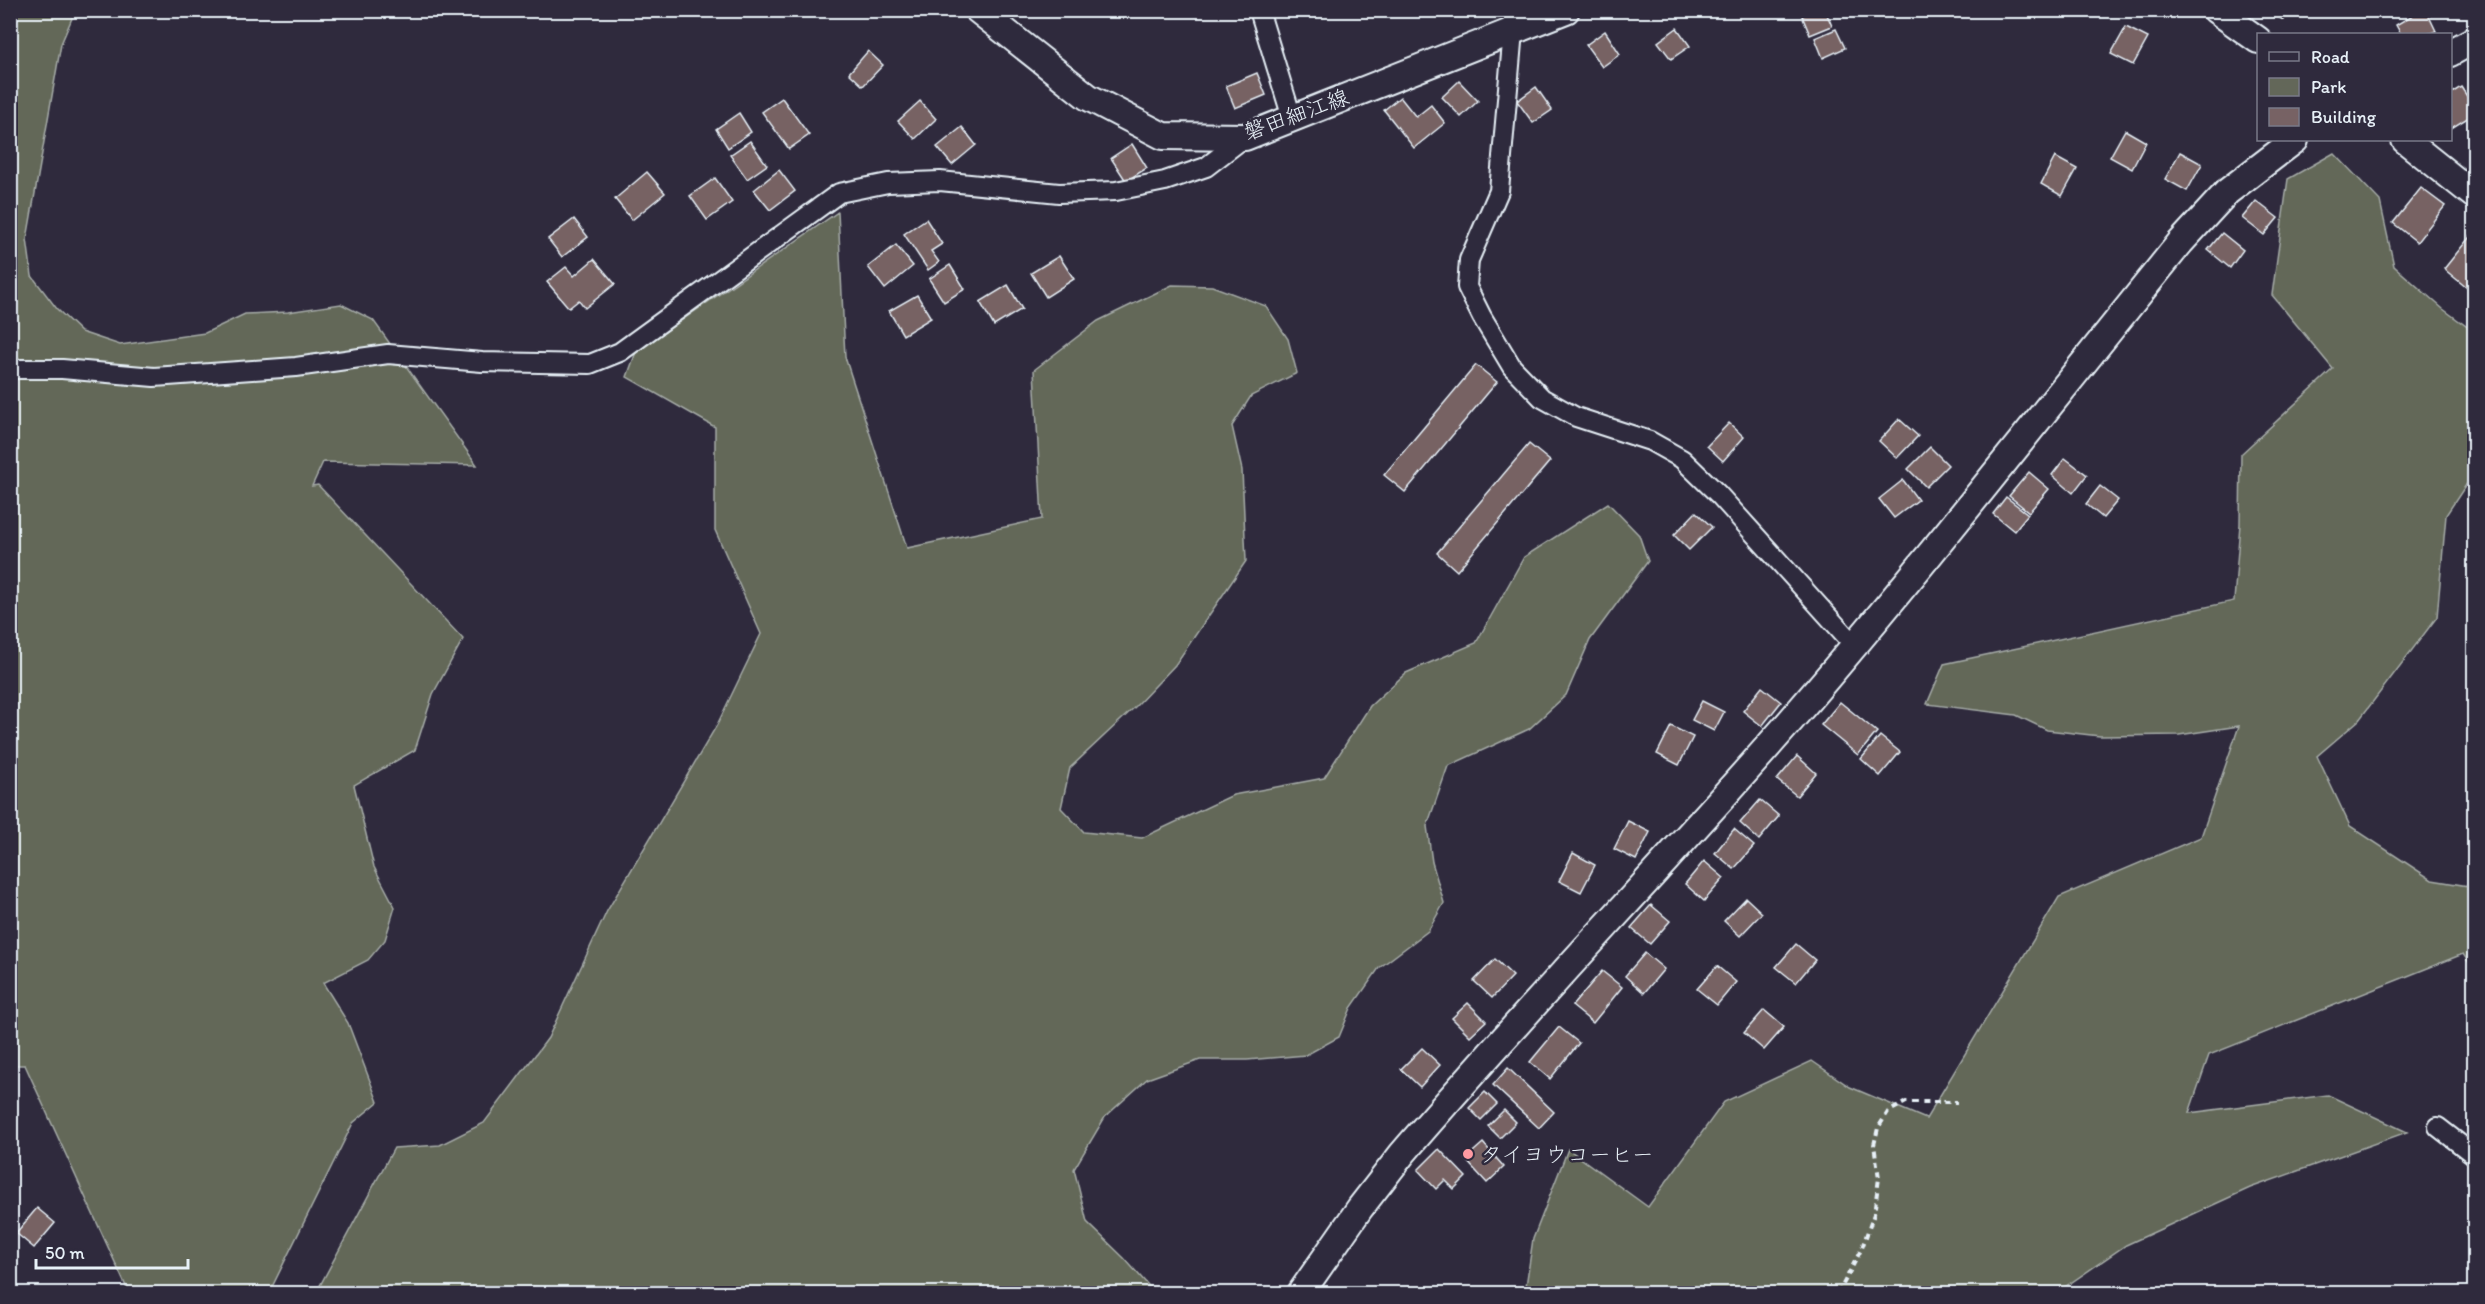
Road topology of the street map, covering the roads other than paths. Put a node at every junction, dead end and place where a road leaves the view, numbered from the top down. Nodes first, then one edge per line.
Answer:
1 (978, 10) edge
2 (1259, 10) edge
3 (1566, 10) edge
4 (2216, 10) edge
5 (1513, 23) edge
6 (2257, 39) edge
7 (2475, 40) edge
8 (2452, 52) edge
9 (1292, 118) junction
10 (1245, 136) junction
11 (2294, 141) edge
12 (2406, 141) edge
13 (2475, 195) edge
14 (10, 369) edge
15 (1854, 645) junction
16 (2438, 1127) dead end
17 (2475, 1155) edge
18 (1300, 1293) edge

1 - 10 street, 磐田細江線
2 - 9 street
3 - 5 street, 磐田細江線
4 - 6 street
5 - 9 street, 磐田細江線
5 - 15 street
7 - 8 street
9 - 10 street, 磐田細江線
10 - 14 street
11 - 15 street
12 - 13 street
15 - 18 street
16 - 17 street

